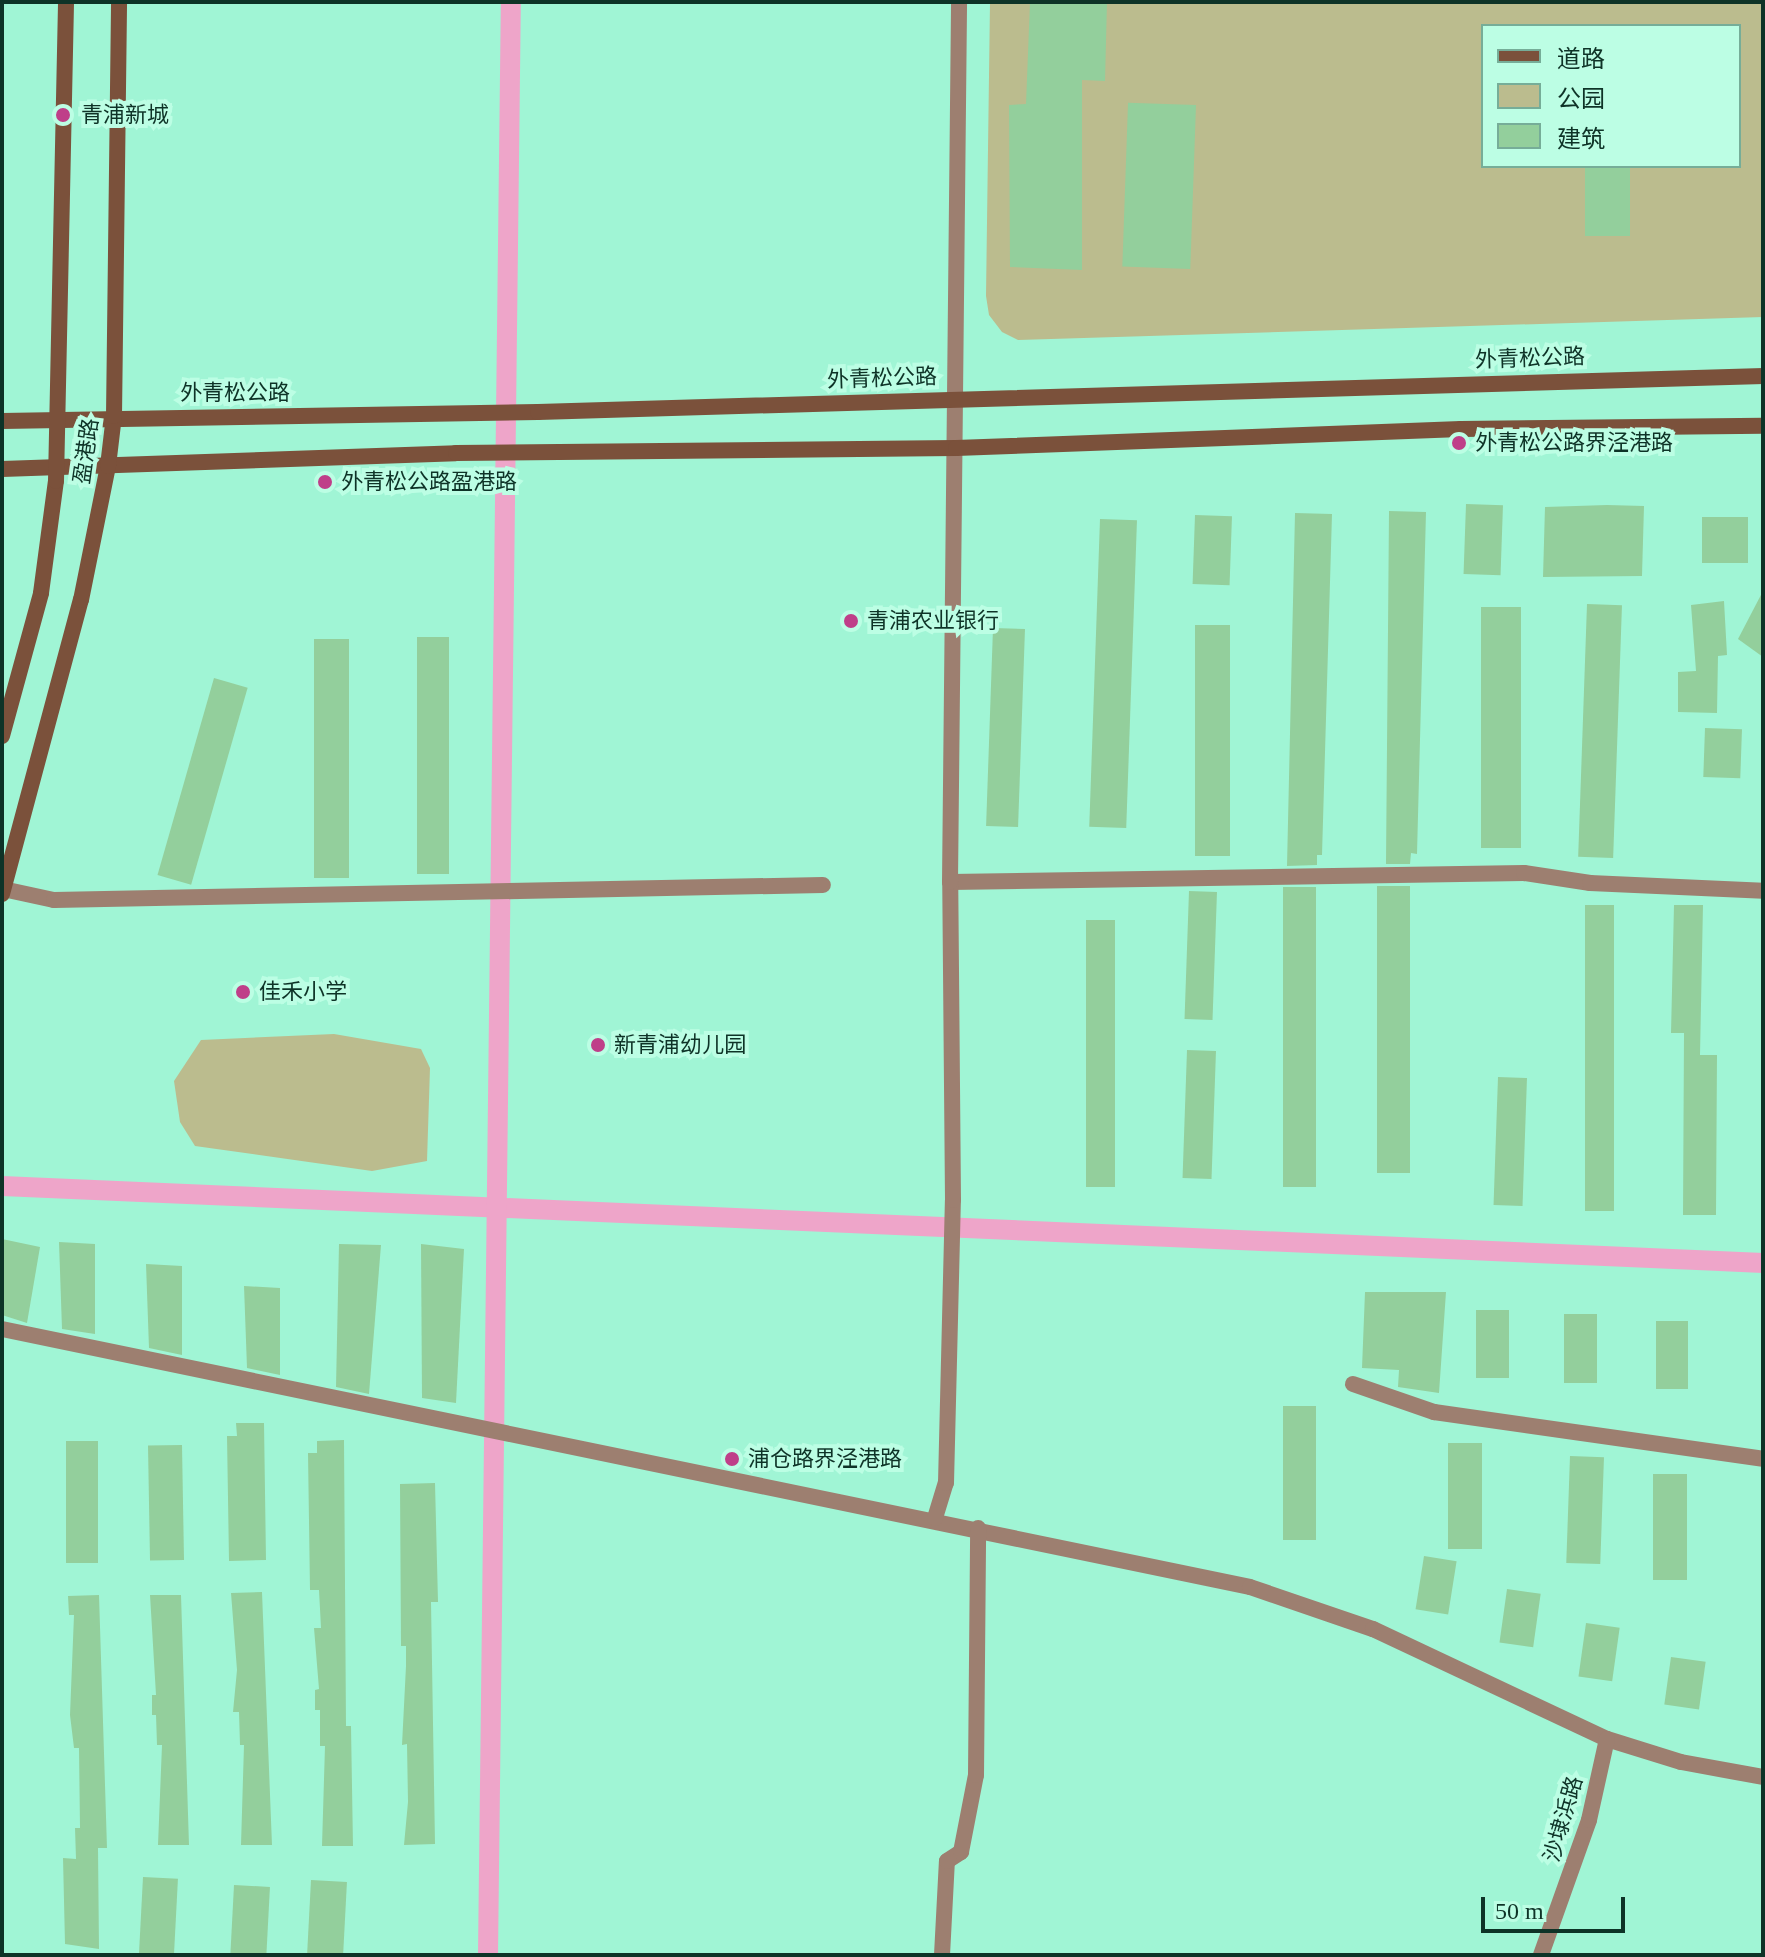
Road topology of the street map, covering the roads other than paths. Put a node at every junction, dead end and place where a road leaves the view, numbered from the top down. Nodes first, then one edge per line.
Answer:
1 (66, 2) edge
2 (119, 2) edge
3 (959, 2) edge
4 (1763, 376) edge
5 (955, 398) junction
6 (114, 416) junction
7 (58, 419) junction
8 (2, 421) edge
9 (1763, 426) edge
10 (956, 448) junction
11 (108, 466) junction
12 (55, 468) junction
13 (2, 469) edge
14 (2, 736) edge
15 (950, 882) junction
16 (823, 885) dead end
17 (1763, 891) edge
18 (3, 892) edge
19 (2, 1329) edge
20 (1353, 1384) dead end
21 (1763, 1459) edge
22 (935, 1518) junction
23 (978, 1528) junction
24 (1607, 1739) junction
25 (1763, 1777) edge
26 (942, 1955) edge
27 (1541, 1955) edge

1 - 7 main road, 盈港路
2 - 6 main road, 盈港路
3 - 5 street
4 - 5 main road, 外青松公路
5 - 6 main road, 外青松公路
5 - 10 street
6 - 7 main road, 外青松公路
6 - 11 main road, 盈港路
7 - 8 main road, 外青松公路
7 - 12 main road, 盈港路
9 - 10 main road
10 - 11 main road
10 - 15 street
11 - 12 main road
11 - 18 main road, 盈港路
12 - 13 main road
12 - 14 main road, 盈港路
15 - 17 street
15 - 22 street
16 - 18 street
19 - 22 street
20 - 21 street
22 - 23 street
23 - 24 street
23 - 26 street
24 - 25 street
24 - 27 street, 沙埭浜路

